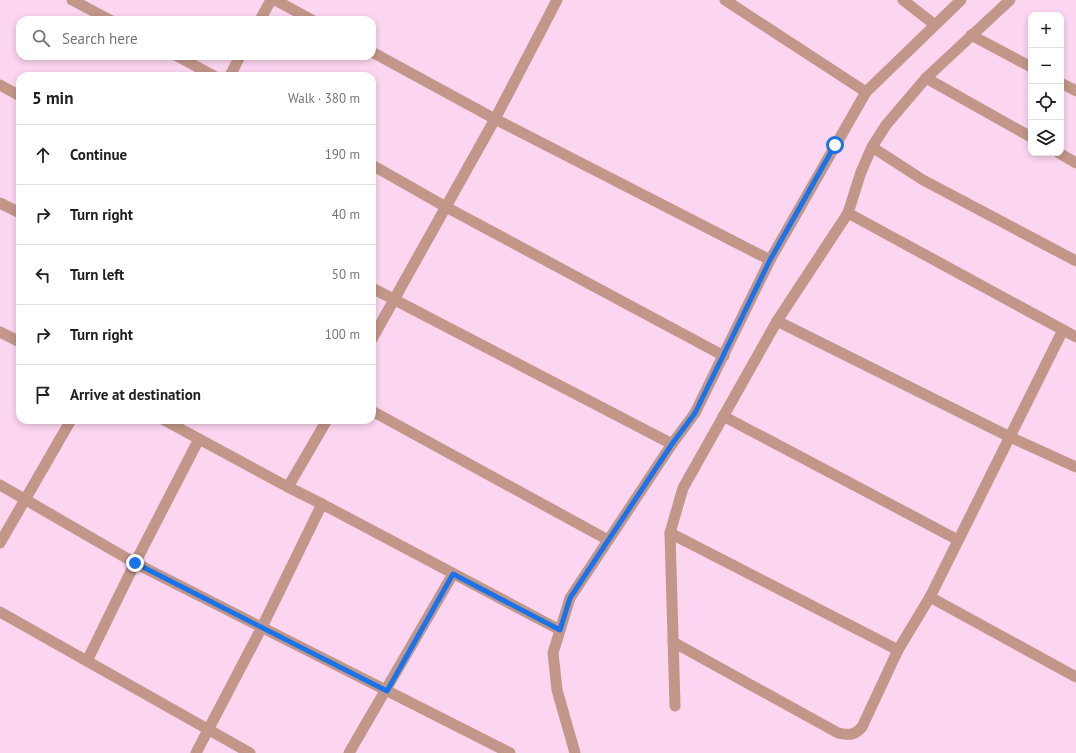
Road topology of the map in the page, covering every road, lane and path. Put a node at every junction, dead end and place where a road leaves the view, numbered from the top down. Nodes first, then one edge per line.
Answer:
1 (72, 0) edge
2 (271, 0) edge
3 (275, 0) edge
4 (557, 0) edge
5 (725, 0) edge
6 (903, 0) edge
7 (961, 0) edge
8 (1010, 0) edge
9 (102, 16) edge
10 (262, 16) edge
11 (305, 16) edge
12 (934, 25) junction
13 (971, 35) junction
14 (376, 54) edge
15 (184, 60) edge
16 (238, 60) edge
17 (1028, 64) edge
18 (207, 72) edge
19 (232, 72) edge
20 (926, 78) junction
21 (1063, 84) edge
22 (0, 85) edge
23 (1076, 91) edge
24 (866, 92) junction
25 (16, 94) edge
26 (496, 119) junction
27 (1028, 135) edge
28 (872, 147) junction
29 (1064, 156) edge
30 (1076, 162) edge
31 (376, 167) edge
32 (0, 203) edge
33 (446, 207) junction
34 (16, 211) edge
35 (848, 213) junction
36 (770, 260) junction
37 (1076, 261) edge
38 (376, 290) edge
39 (394, 299) junction
40 (777, 321) junction
41 (1064, 330) junction
42 (0, 332) edge
43 (376, 332) edge
44 (1076, 337) edge
45 (16, 340) edge
46 (724, 356) junction
47 (376, 413) edge
48 (723, 416) junction
49 (69, 424) edge
50 (172, 424) edge
51 (325, 424) edge
52 (1010, 437) junction
53 (200, 439) junction
54 (672, 444) junction
55 (1076, 466) edge
56 (0, 485) edge
57 (288, 487) junction
58 (25, 499) junction
59 (322, 504) junction
60 (670, 533) junction
61 (608, 540) junction
62 (958, 540) junction
63 (0, 543) edge
64 (135, 563) junction
65 (453, 574) junction
66 (930, 597) junction
67 (0, 612) edge
68 (262, 627) junction
69 (560, 630) junction
70 (673, 642) junction
71 (898, 650) junction
72 (87, 661) junction
73 (1076, 677) edge
74 (387, 691) junction
75 (675, 706) dead end
76 (208, 730) junction
77 (498, 750) edge
78 (196, 753) edge
79 (250, 753) edge
80 (349, 753) edge
81 (510, 753) edge
82 (575, 753) edge

1 - 9 street
2 - 10 street
3 - 11 street
4 - 26 street
5 - 24 street
6 - 12 street
7 - 12 street
8 - 13 street
12 - 24 street
13 - 17 street
13 - 20 street
14 - 26 street
15 - 18 street
16 - 19 street
20 - 27 street
20 - 28 street
21 - 23 street
22 - 25 street
24 - 36 street
26 - 33 street
26 - 36 street
28 - 35 street
28 - 37 street
29 - 30 street
31 - 33 street
32 - 34 street
33 - 39 street
33 - 46 street
35 - 40 street
35 - 41 street
36 - 46 street
38 - 39 street
39 - 43 street
39 - 54 street
40 - 48 street
40 - 52 street
41 - 44 street
41 - 52 street
42 - 45 street
46 - 54 street
47 - 61 street
48 - 60 street
48 - 62 street
49 - 58 street
50 - 53 street
51 - 57 street
52 - 55 street
52 - 62 street
53 - 57 street
53 - 64 street
54 - 61 street
56 - 58 street
57 - 59 street
58 - 63 street
58 - 64 street
59 - 65 street
59 - 68 street
60 - 70 street
60 - 71 street
61 - 69 street
62 - 66 street
64 - 68 street
64 - 72 street
65 - 69 street
65 - 74 street
66 - 71 street
66 - 73 street
67 - 72 street
68 - 74 street
68 - 76 street
69 - 82 street
70 - 71 street
70 - 75 street
72 - 76 street
74 - 77 street
74 - 80 street
76 - 78 street
76 - 79 street
77 - 81 street

